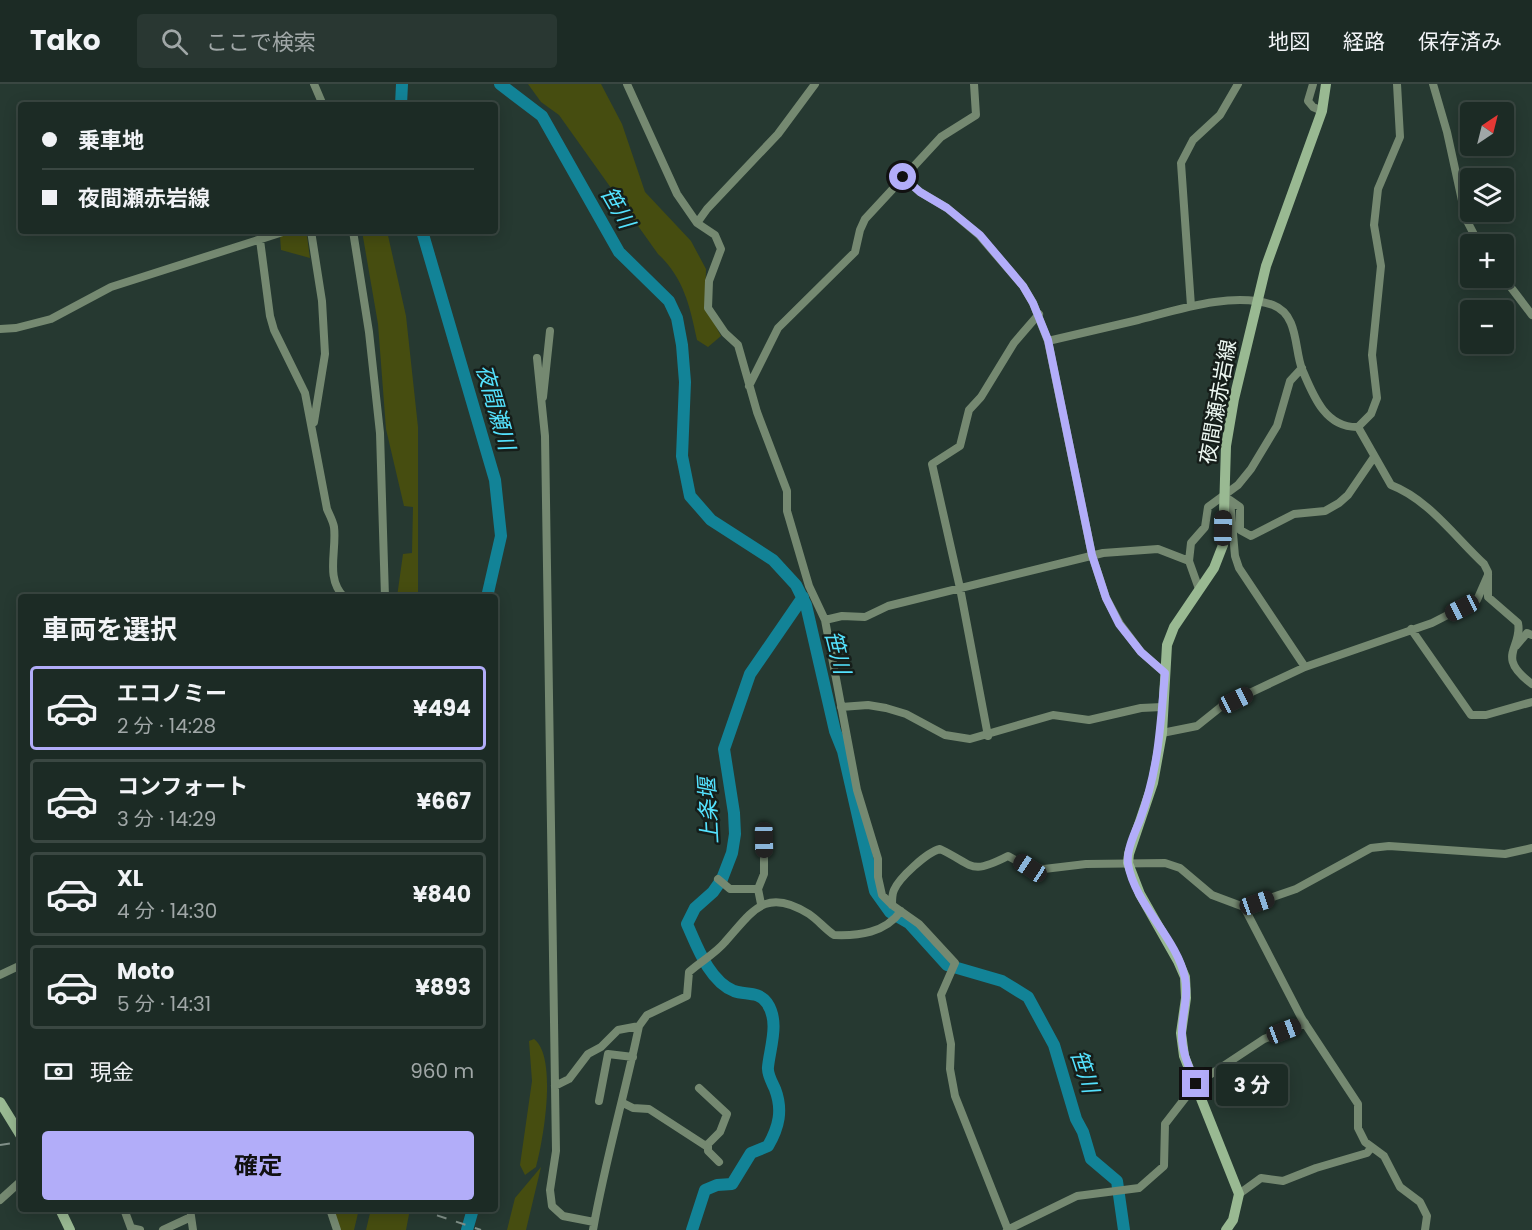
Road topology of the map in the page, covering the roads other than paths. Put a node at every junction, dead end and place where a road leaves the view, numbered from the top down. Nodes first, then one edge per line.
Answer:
1 (314, 84) edge
2 (627, 84) edge
3 (815, 84) edge
4 (974, 84) edge
5 (1238, 84) edge
6 (1313, 84) edge
7 (1326, 84) edge
8 (1397, 84) edge
9 (1433, 84) edge
10 (321, 102) edge
11 (1322, 111) junction
12 (903, 177) junction
13 (697, 223) junction
14 (311, 234) edge
15 (353, 234) edge
16 (1474, 234) edge
17 (262, 236) edge
18 (1511, 288) edge
19 (1257, 303) junction
20 (1191, 306) junction
21 (1039, 314) junction
22 (1532, 315) edge
23 (0, 329) edge
24 (550, 331) dead end
25 (1048, 340) junction
26 (537, 358) dead end
27 (1302, 368) junction
28 (749, 386) junction
29 (542, 404) junction
30 (313, 427) junction
31 (1358, 427) junction
32 (1374, 457) junction
33 (1227, 498) junction
34 (1092, 555) junction
35 (1189, 561) junction
36 (1488, 576) junction
37 (960, 588) junction
38 (1199, 589) junction
39 (341, 594) edge
40 (386, 594) edge
41 (825, 620) junction
42 (1412, 629) junction
43 (1532, 635) edge
44 (1511, 652) junction
45 (1305, 667) junction
46 (1165, 673) junction
47 (1532, 684) edge
48 (1532, 702) edge
49 (842, 707) junction
50 (1162, 707) junction
51 (1162, 734) junction
52 (988, 736) junction
53 (764, 840) dead end
54 (1532, 848) edge
55 (1128, 863) junction
56 (721, 882) dead end
57 (758, 890) junction
58 (760, 904) junction
59 (891, 905) junction
60 (1244, 907) junction
61 (899, 914) junction
62 (18, 966) edge
63 (0, 975) edge
64 (1305, 1023) junction
65 (639, 1026) junction
66 (633, 1057) junction
67 (1196, 1084) junction
68 (555, 1086) junction
69 (699, 1088) dead end
70 (599, 1101) dead end
71 (0, 1102) edge
72 (623, 1103) junction
73 (18, 1131) edge
74 (708, 1144) junction
75 (1371, 1148) junction
76 (719, 1162) dead end
77 (18, 1184) edge
78 (1239, 1194) junction
79 (0, 1200) edge
80 (61, 1212) edge
81 (125, 1212) edge
82 (331, 1212) edge
83 (190, 1213) edge
84 (593, 1226) edge
85 (70, 1230) edge
86 (140, 1230) edge
87 (163, 1230) edge
88 (193, 1230) edge
89 (337, 1230) edge
90 (1008, 1230) edge
91 (1226, 1230) edge
92 (1425, 1230) edge

1 - 10 street
2 - 13 street
3 - 13 street
4 - 12 street
5 - 20 street
6 - 11 street
7 - 11 main road, 夜間瀬赤岩線
8 - 31 street
9 - 16 street
11 - 19 main road, 夜間瀬赤岩線
12 - 21 street
12 - 28 street
13 - 28 street
14 - 30 street
15 - 40 street
17 - 23 street
17 - 30 street
18 - 22 street
19 - 20 street
19 - 27 street
19 - 33 main road, 夜間瀬赤岩線
20 - 25 street
21 - 25 street
21 - 37 street
24 - 29 street
25 - 34 street
26 - 29 street
27 - 31 street
27 - 33 street
28 - 41 street
29 - 68 street
30 - 39 street
31 - 32 street
32 - 33 street
32 - 36 street
33 - 35 street
33 - 38 main road, 夜間瀬赤岩線
33 - 45 street
34 - 35 street
34 - 37 street
34 - 46 street
35 - 38 street
36 - 42 street
36 - 44 street
37 - 41 street
37 - 52 street
38 - 46 main road, 夜間瀬赤岩線
41 - 49 street
42 - 45 street
42 - 48 street
43 - 44 street
44 - 47 street
45 - 51 street
46 - 50 main road, 夜間瀬赤岩線
49 - 52 street
49 - 59 street
50 - 51 main road, 夜間瀬赤岩線
50 - 52 street
51 - 55 main road, 夜間瀬赤岩線
53 - 57 street
54 - 60 street
55 - 59 street
55 - 60 street
55 - 67 main road
56 - 57 street
57 - 58 street
58 - 61 street
58 - 65 street
59 - 61 street
60 - 64 street
61 - 90 street
62 - 63 street
64 - 67 street
64 - 75 street
65 - 66 street
65 - 68 street
66 - 70 street
66 - 72 street
67 - 78 main road
67 - 90 street
68 - 84 street
69 - 74 street
71 - 73 main road
72 - 74 street
72 - 84 street
74 - 76 street
75 - 78 street
75 - 92 street
77 - 79 street
78 - 91 main road
80 - 85 main road
81 - 86 street
82 - 89 street
83 - 87 street
83 - 88 street

